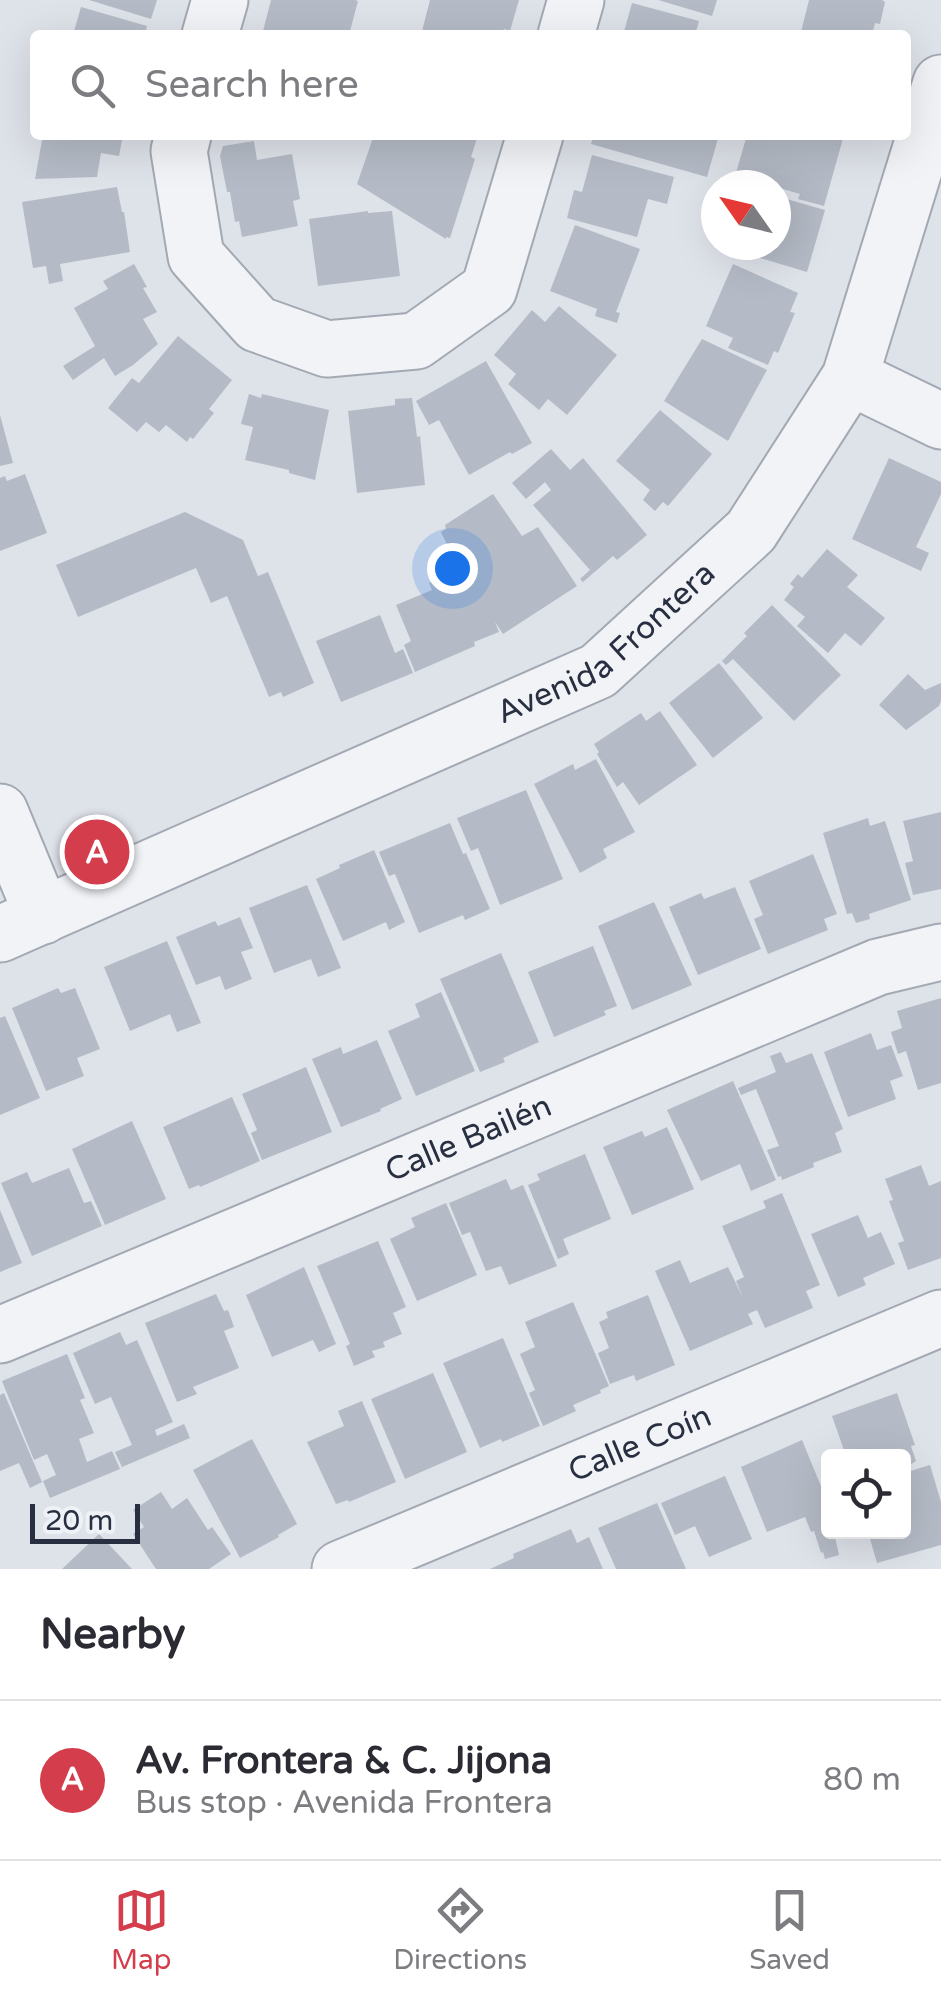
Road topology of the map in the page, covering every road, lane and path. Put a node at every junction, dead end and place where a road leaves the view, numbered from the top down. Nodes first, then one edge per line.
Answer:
1 (220, 0) edge
2 (576, 0) edge
3 (211, 30) edge
4 (567, 30) edge
5 (941, 83) edge
6 (182, 140) edge
7 (534, 140) edge
8 (850, 377) junction
9 (941, 421) edge
10 (0, 812) edge
11 (22, 925) edge
12 (941, 952) edge
13 (939, 1327) edge
14 (0, 1335) edge
15 (340, 1569) edge

1 - 3 street
2 - 4 street
5 - 8 street, Avenida Frontera
6 - 7 street
8 - 9 street
8 - 11 street, Avenida Frontera
10 - 11 street
12 - 14 street, Calle Bailén
13 - 15 street, Calle Coín

